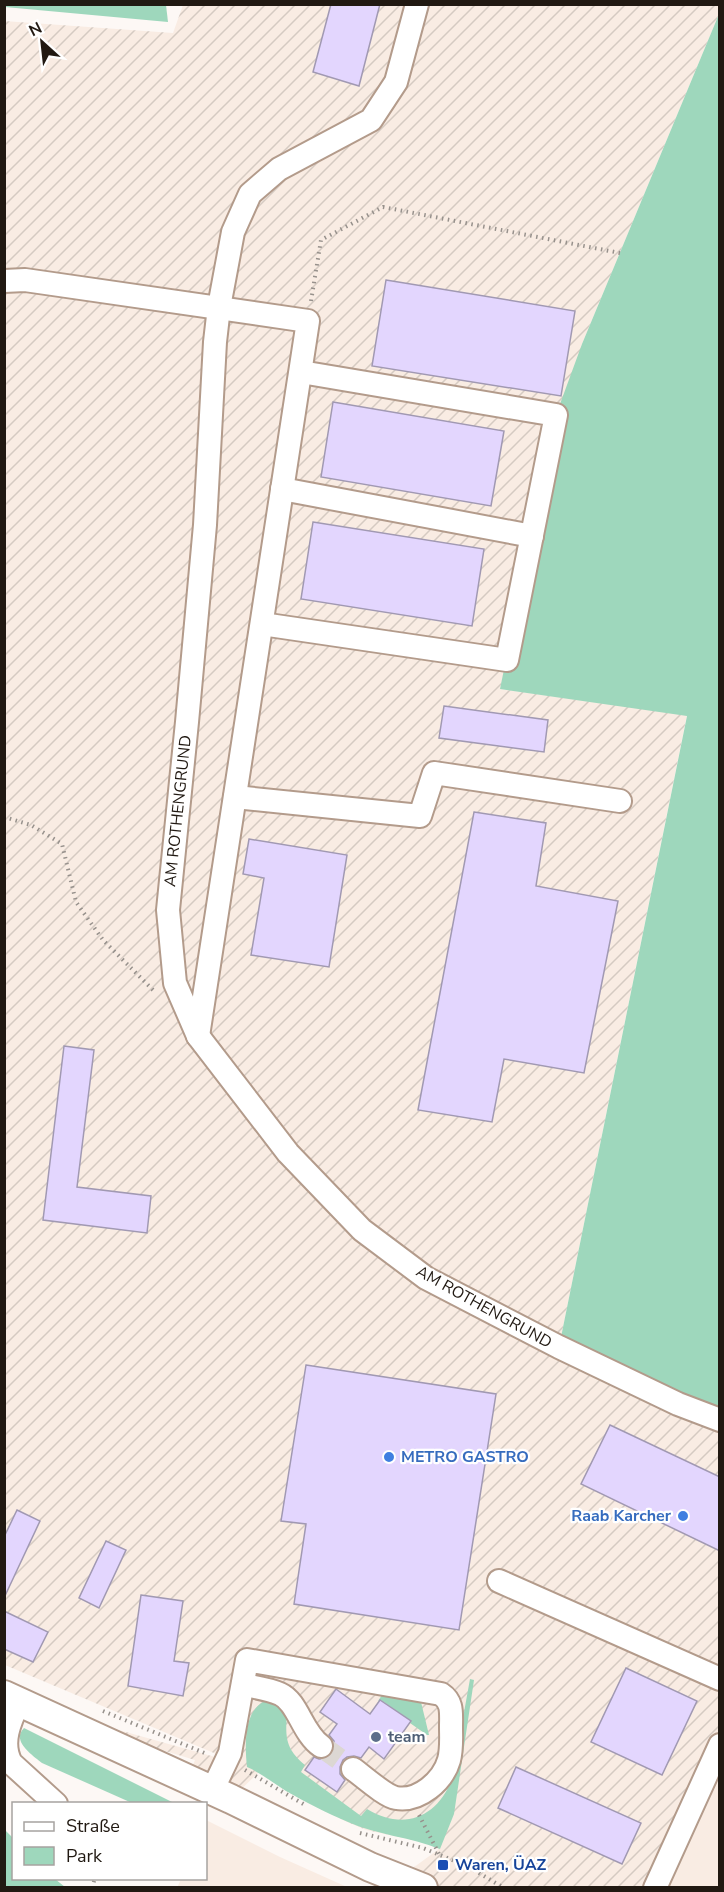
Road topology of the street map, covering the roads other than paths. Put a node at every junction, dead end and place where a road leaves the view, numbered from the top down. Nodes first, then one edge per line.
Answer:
1 (417, 4) edge
2 (4, 281) edge
3 (219, 307) junction
4 (301, 372) junction
5 (282, 489) junction
6 (532, 536) junction
7 (262, 624) junction
8 (235, 797) junction
9 (620, 801) dead end
10 (198, 1036) junction
11 (720, 1420) edge
12 (500, 1581) dead end
13 (720, 1679) edge
14 (243, 1685) junction
15 (19, 1701) edge
16 (720, 1745) edge
17 (321, 1746) tunnel mouth
18 (353, 1769) tunnel mouth
19 (212, 1791) junction
20 (55, 1802) edge
21 (423, 1887) edge
22 (655, 1887) edge

1 - 3 street, AM ROTHENGRUND
2 - 3 street
3 - 4 street
3 - 10 street, AM ROTHENGRUND
4 - 5 street
4 - 6 street
5 - 6 street
5 - 7 street
6 - 7 street
7 - 8 street
8 - 9 street
8 - 10 street
10 - 11 street, AM ROTHENGRUND
12 - 13 street
14 - 17 street
14 - 18 street
14 - 19 street
15 - 19 main road
15 - 20 street
16 - 22 street
19 - 21 main road

